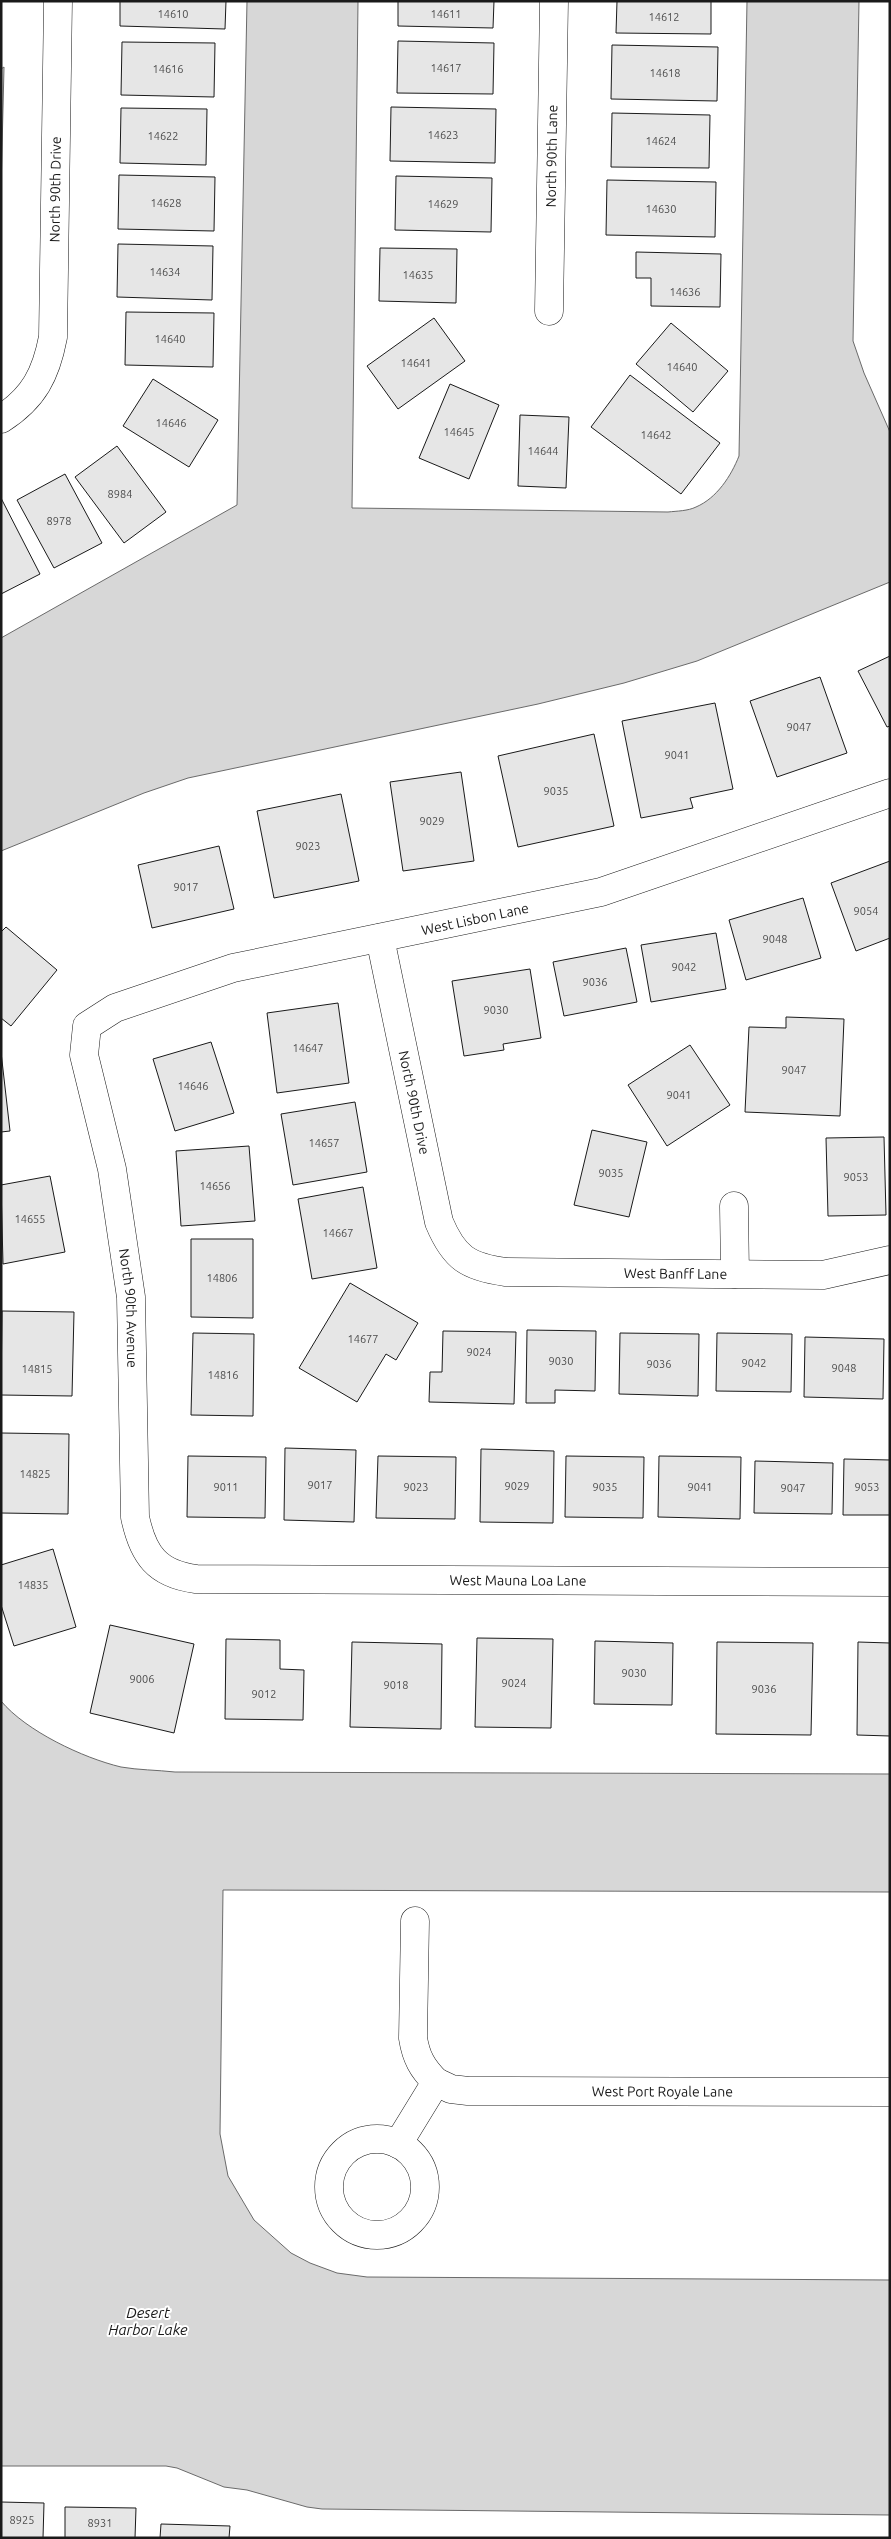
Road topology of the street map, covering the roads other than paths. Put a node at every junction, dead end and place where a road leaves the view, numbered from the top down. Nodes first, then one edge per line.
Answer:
1 (58, 1) edge
2 (554, 1) edge
3 (549, 311) dead end
4 (1, 418) edge
5 (890, 793) edge
6 (380, 938) junction
7 (84, 1055) joint
8 (734, 1206) dead end
9 (462, 1259) joint
10 (890, 1260) edge
11 (735, 1274) junction
12 (153, 1561) joint
13 (890, 1582) edge
14 (415, 1920) dead end
15 (436, 2082) junction
16 (890, 2092) edge
17 (398, 2144) dead end

1 - 4 street, North 90th Drive
2 - 3 street, North 90th Lane
5 - 6 street, West Lisbon Lane
6 - 7 street, West Lisbon Lane
6 - 9 street, North 90th Drive
7 - 12 street, North 90th Avenue
8 - 11 street
9 - 11 street, West Banff Lane
10 - 11 street, West Banff Lane
12 - 13 street, West Mauna Loa Lane
14 - 15 street
15 - 16 street, West Port Royale Lane
15 - 17 street

